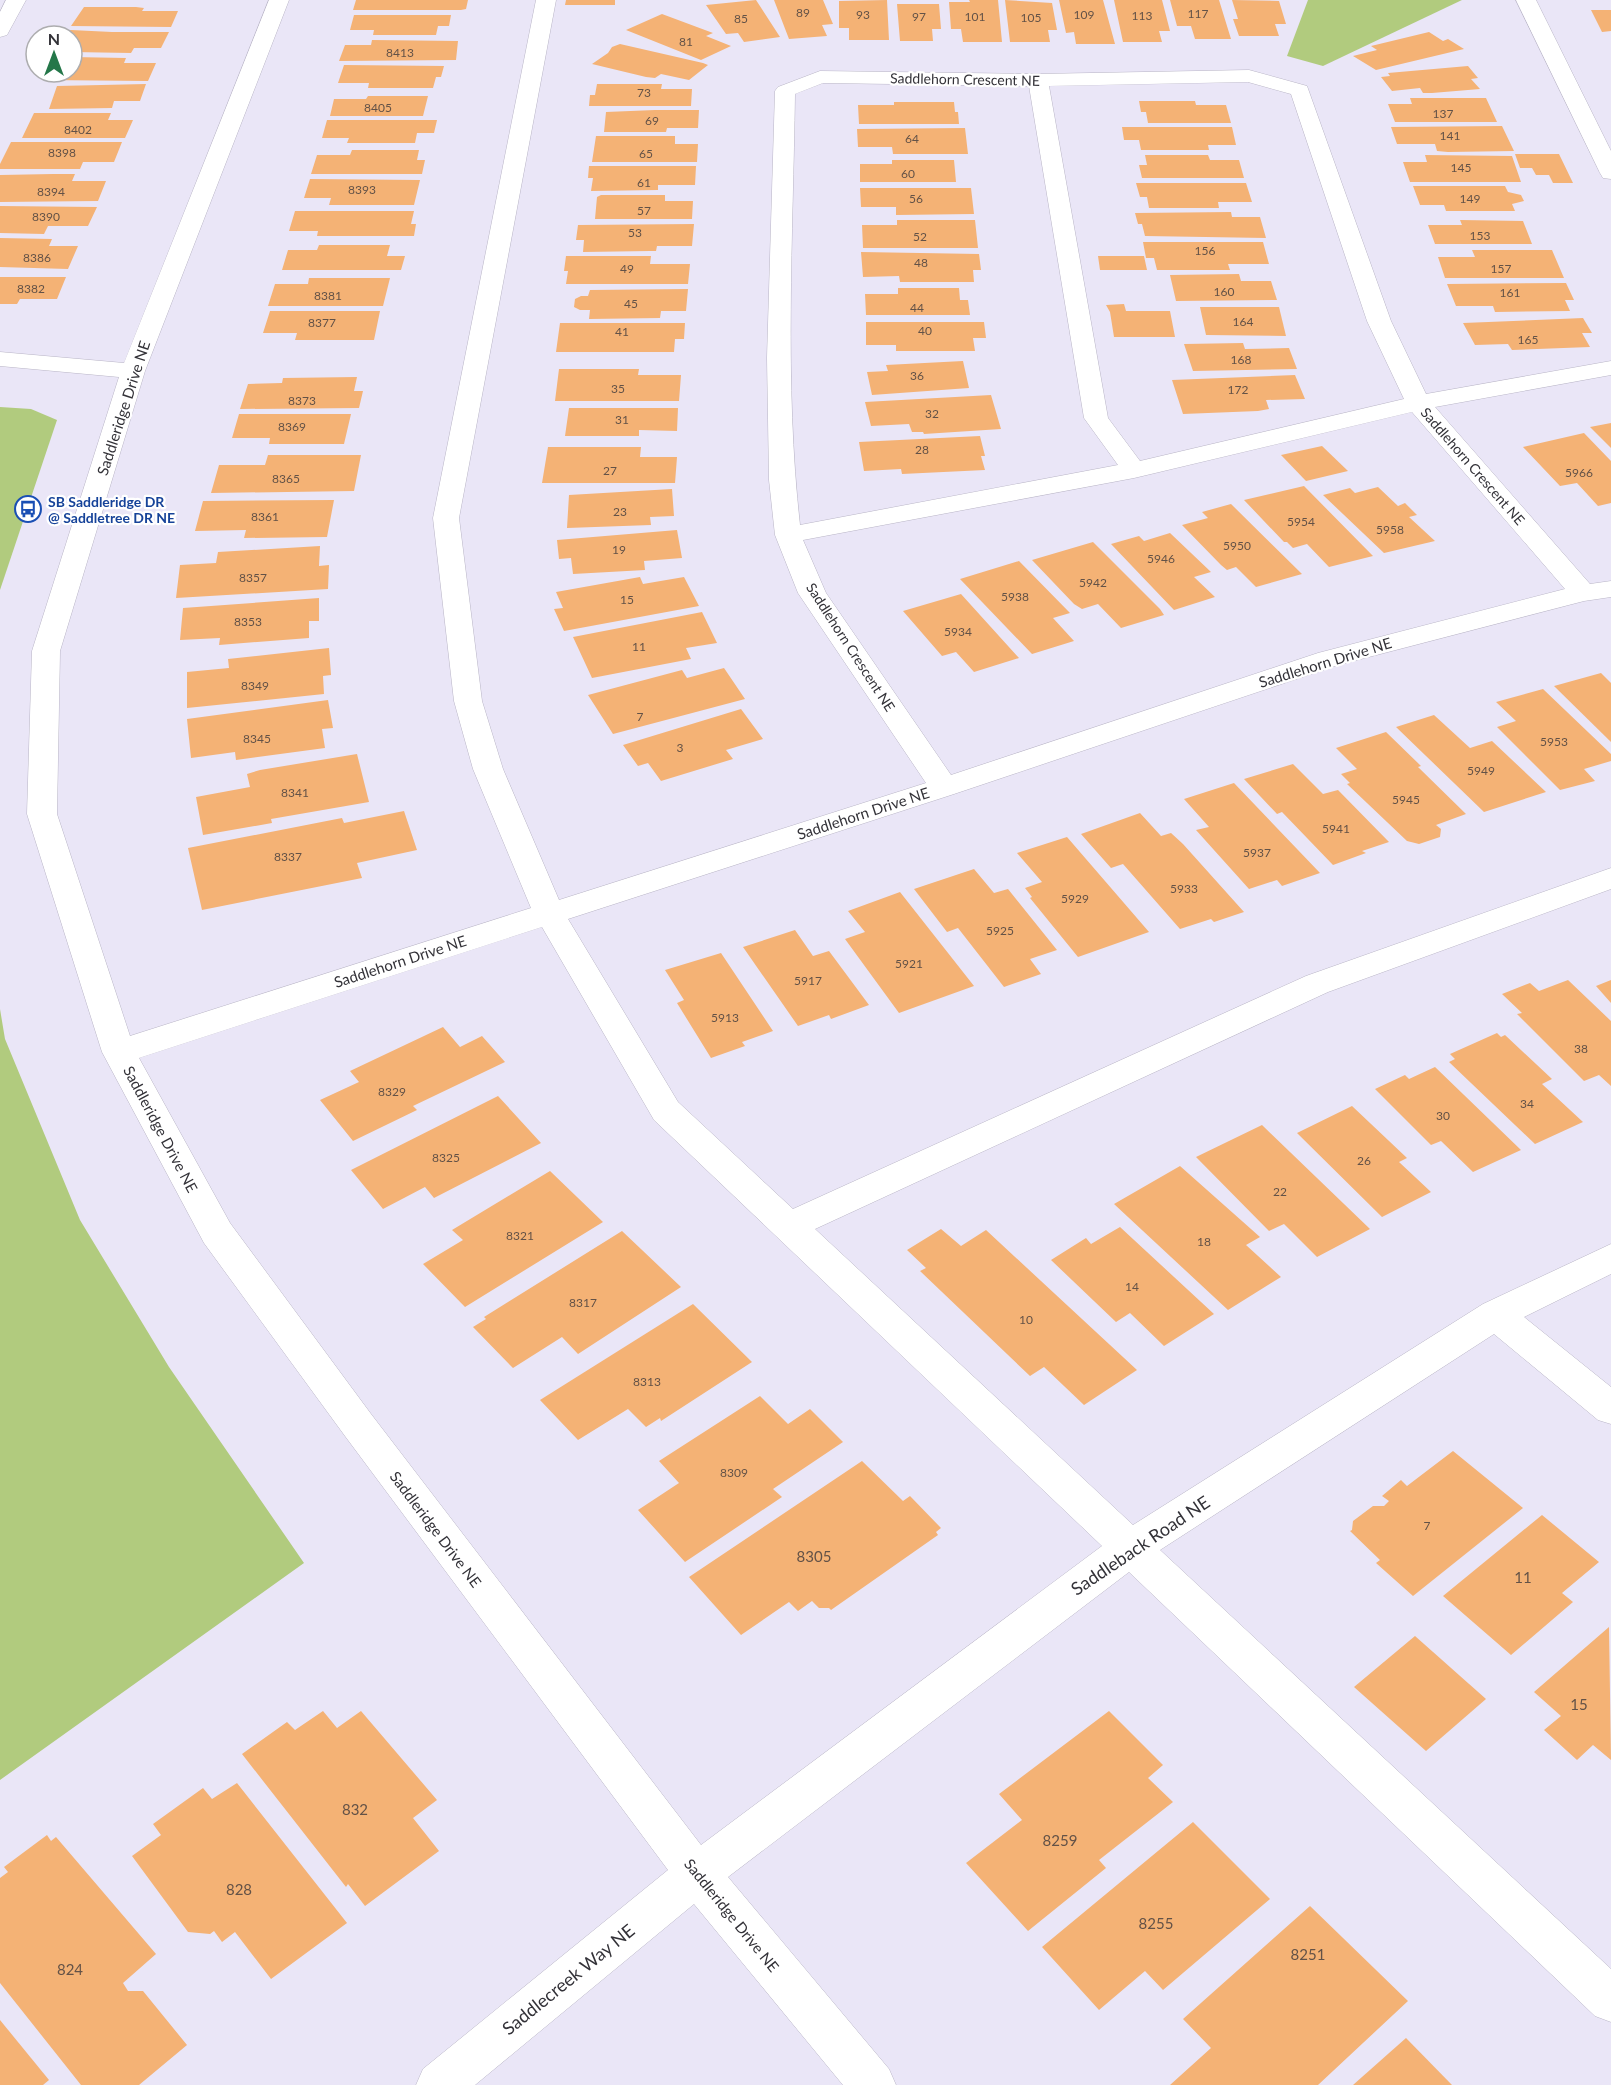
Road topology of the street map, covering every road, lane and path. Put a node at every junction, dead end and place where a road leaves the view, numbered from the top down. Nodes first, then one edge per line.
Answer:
1 (16, 0) edge
2 (279, 0) edge
3 (546, 0) edge
4 (1526, 0) edge
5 (0, 31) edge
6 (1038, 80) junction
7 (1611, 173) edge
8 (0, 359) edge
9 (1611, 368) edge
10 (133, 371) junction
11 (1418, 403) junction
12 (1134, 470) junction
13 (788, 535) junction
14 (1597, 591) edge
15 (944, 787) junction
16 (1611, 878) edge
17 (549, 913) junction
18 (119, 1052) junction
19 (787, 1227) junction
20 (1611, 1258) edge
21 (1496, 1314) junction
22 (1611, 1409) edge
23 (1130, 1548) junction
24 (697, 1874) junction
25 (1611, 2000) edge
26 (439, 2085) edge
27 (873, 2085) edge

1 - 5 street
2 - 10 street, Saddleridge Drive NE
3 - 17 street
4 - 7 street
6 - 11 street, Saddlehorn Crescent NE
6 - 12 street
6 - 13 street, Saddlehorn Crescent NE
8 - 10 street
9 - 11 street
10 - 18 street, Saddleridge Drive NE
11 - 12 street
11 - 14 street, Saddlehorn Crescent NE
12 - 13 street
13 - 15 street, Saddlehorn Crescent NE
14 - 15 street, Saddlehorn Drive NE
15 - 17 street, Saddlehorn Drive NE
16 - 19 street
17 - 18 street, Saddlehorn Drive NE
17 - 19 street
18 - 24 street, Saddleridge Drive NE
19 - 23 street
20 - 21 street, Saddleback Road NE
21 - 22 street
21 - 23 street, Saddleback Road NE
23 - 24 street, Saddleback Road NE
23 - 25 street
24 - 26 street, Saddlecreek Way NE
24 - 27 street, Saddleridge Drive NE

